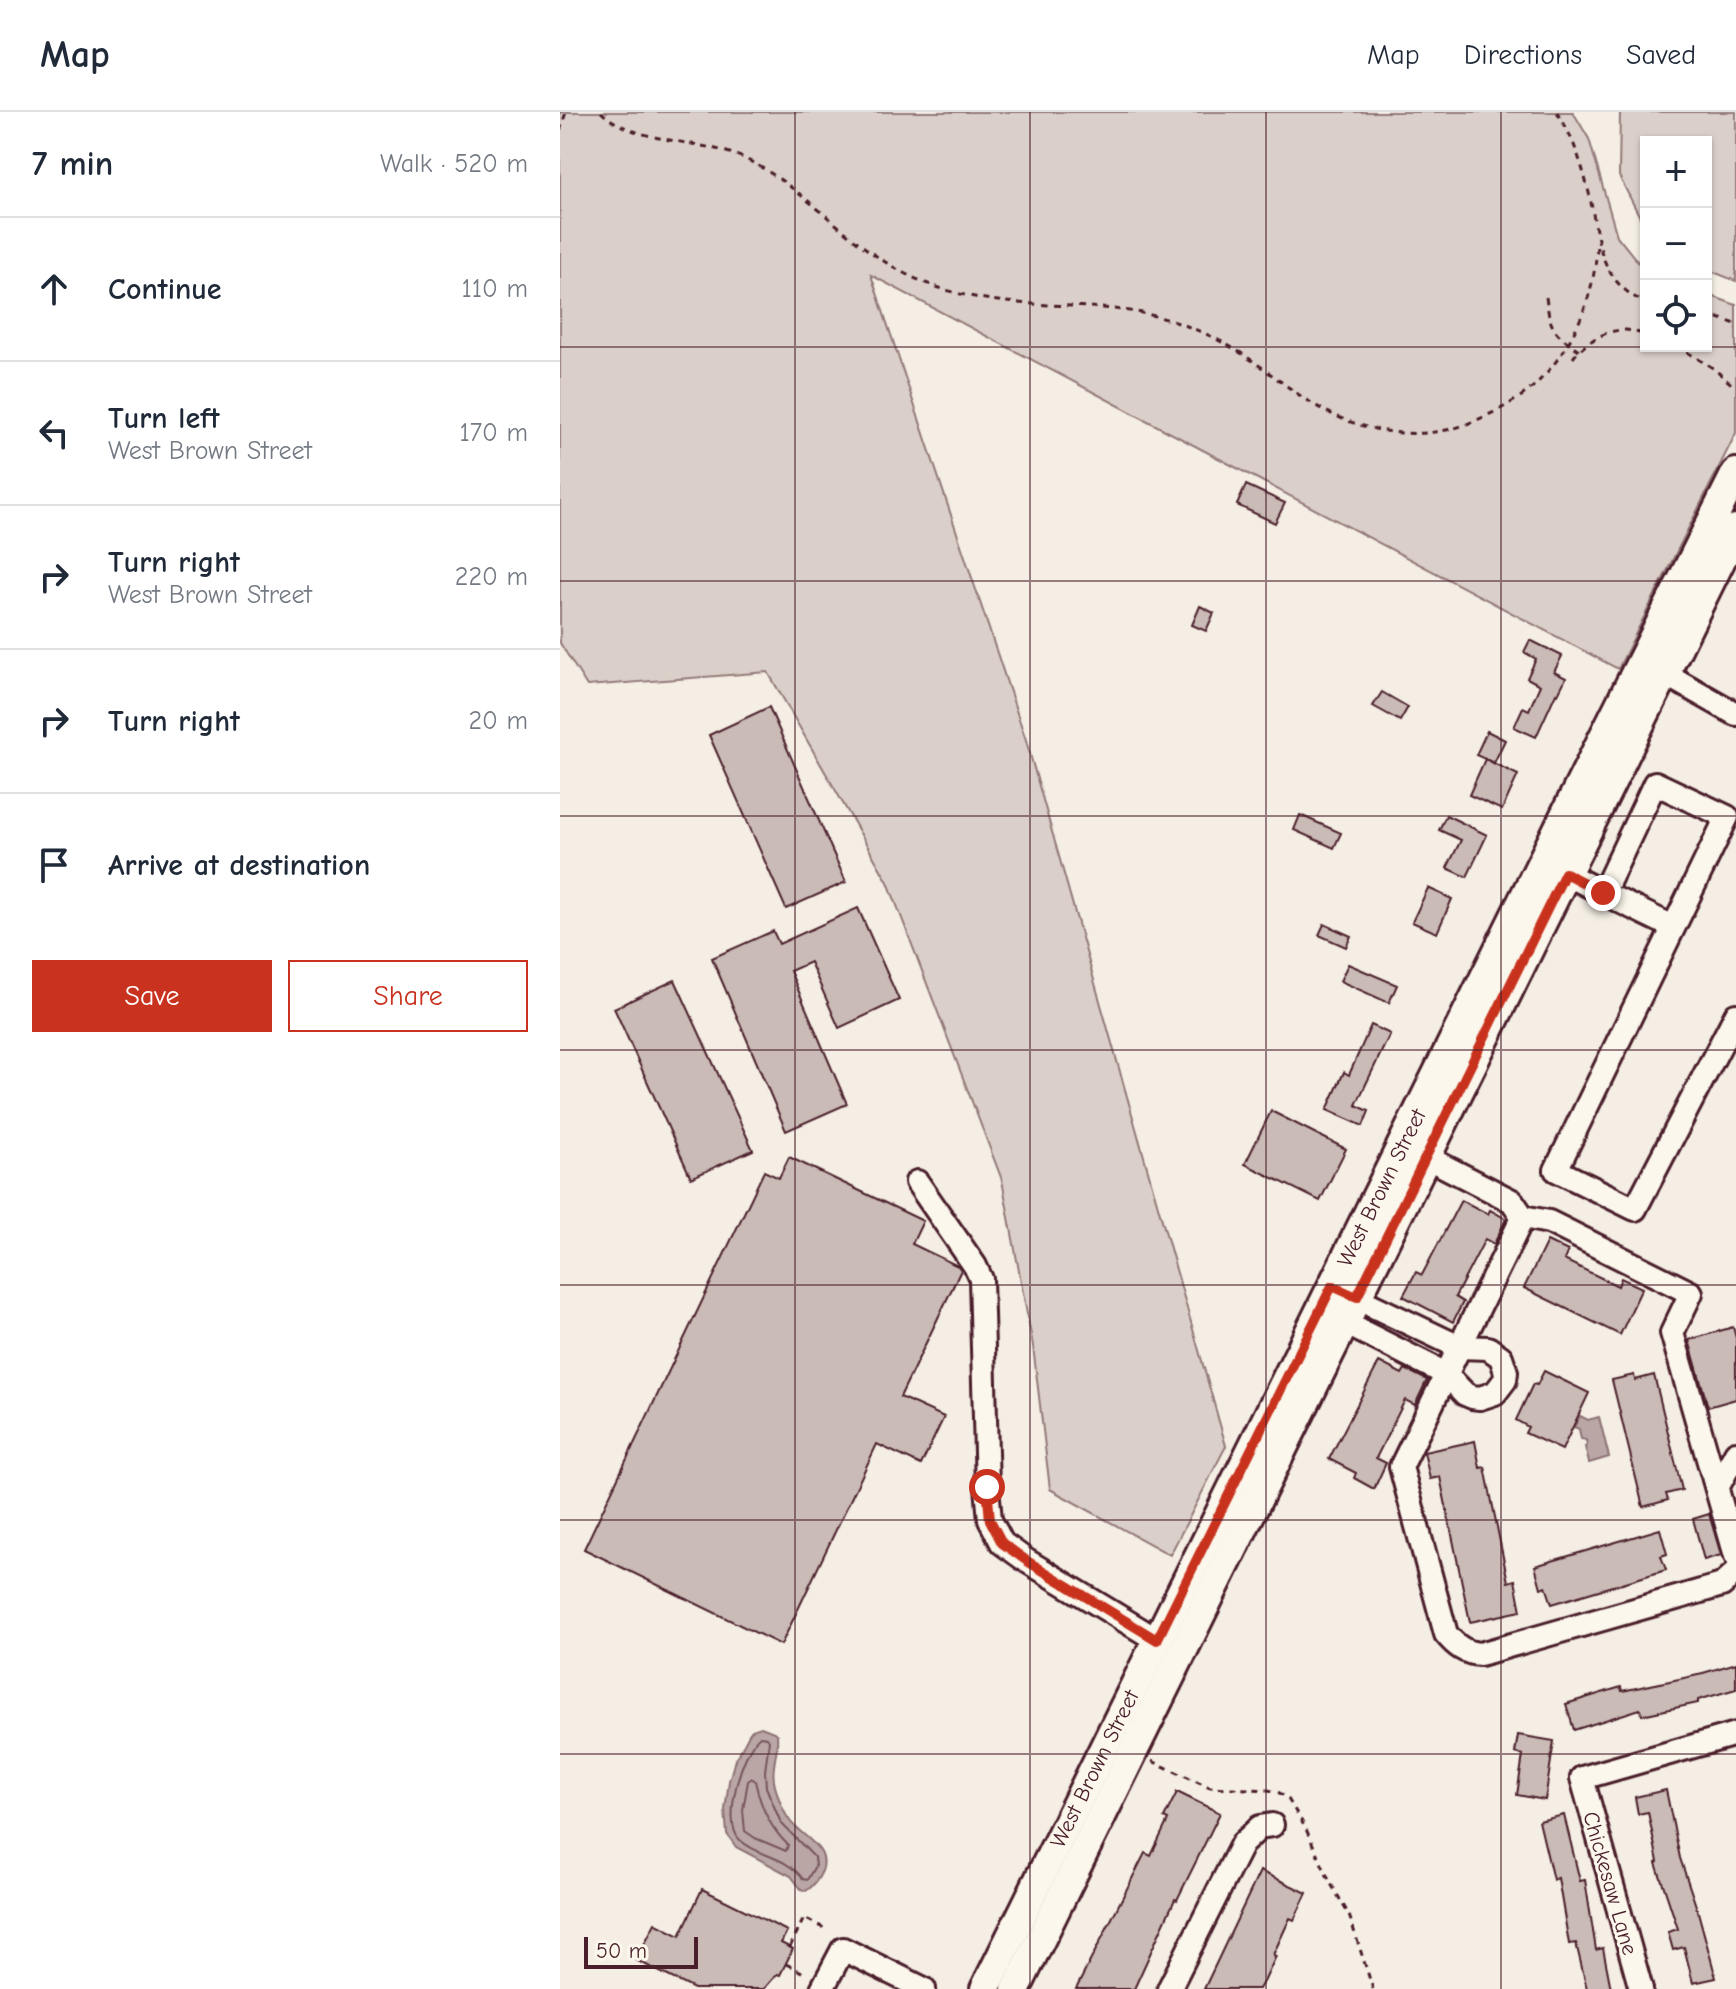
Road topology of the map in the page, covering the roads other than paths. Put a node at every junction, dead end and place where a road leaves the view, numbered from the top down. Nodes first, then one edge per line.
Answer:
1 (1736, 473) edge
2 (1736, 529) edge
3 (1653, 667) junction
4 (1736, 714) edge
5 (1554, 867) junction
6 (1603, 893) junction
7 (1673, 927) junction
8 (1736, 1015) edge
9 (1459, 1059) junction
10 (1426, 1157) junction
11 (917, 1182) dead end
12 (1523, 1217) junction
13 (1343, 1303) junction
14 (1459, 1347) junction
15 (1446, 1374) junction
16 (1736, 1453) edge
17 (1717, 1488) junction
18 (1736, 1556) edge
19 (1736, 1572) edge
20 (1169, 1647) junction
21 (1736, 1734) edge
22 (1272, 1825) dead end
23 (822, 1989) edge
24 (924, 1989) edge
25 (985, 1989) edge
26 (1016, 1989) edge
27 (1169, 1989) edge
28 (1641, 1989) edge

1 - 3 main road, West Brown Street
2 - 3 main road, West Brown Street
3 - 4 street
3 - 5 main road, West Brown Street
5 - 6 street
5 - 9 main road, West Brown Street
6 - 7 street
6 - 7 street
7 - 8 street
9 - 10 main road, West Brown Street
9 - 13 main road, West Brown Street
10 - 12 street
10 - 13 main road, West Brown Street
11 - 20 street
12 - 14 street
12 - 17 street
13 - 14 street
13 - 15 street
13 - 20 main road, West Brown Street
13 - 20 main road, West Brown Street
14 - 15 street
14 - 15 street
15 - 19 street
16 - 17 street
17 - 18 street
20 - 25 main road, West Brown Street
20 - 26 main road, West Brown Street
21 - 28 street, Chickesaw Lane
22 - 27 street
23 - 24 street

